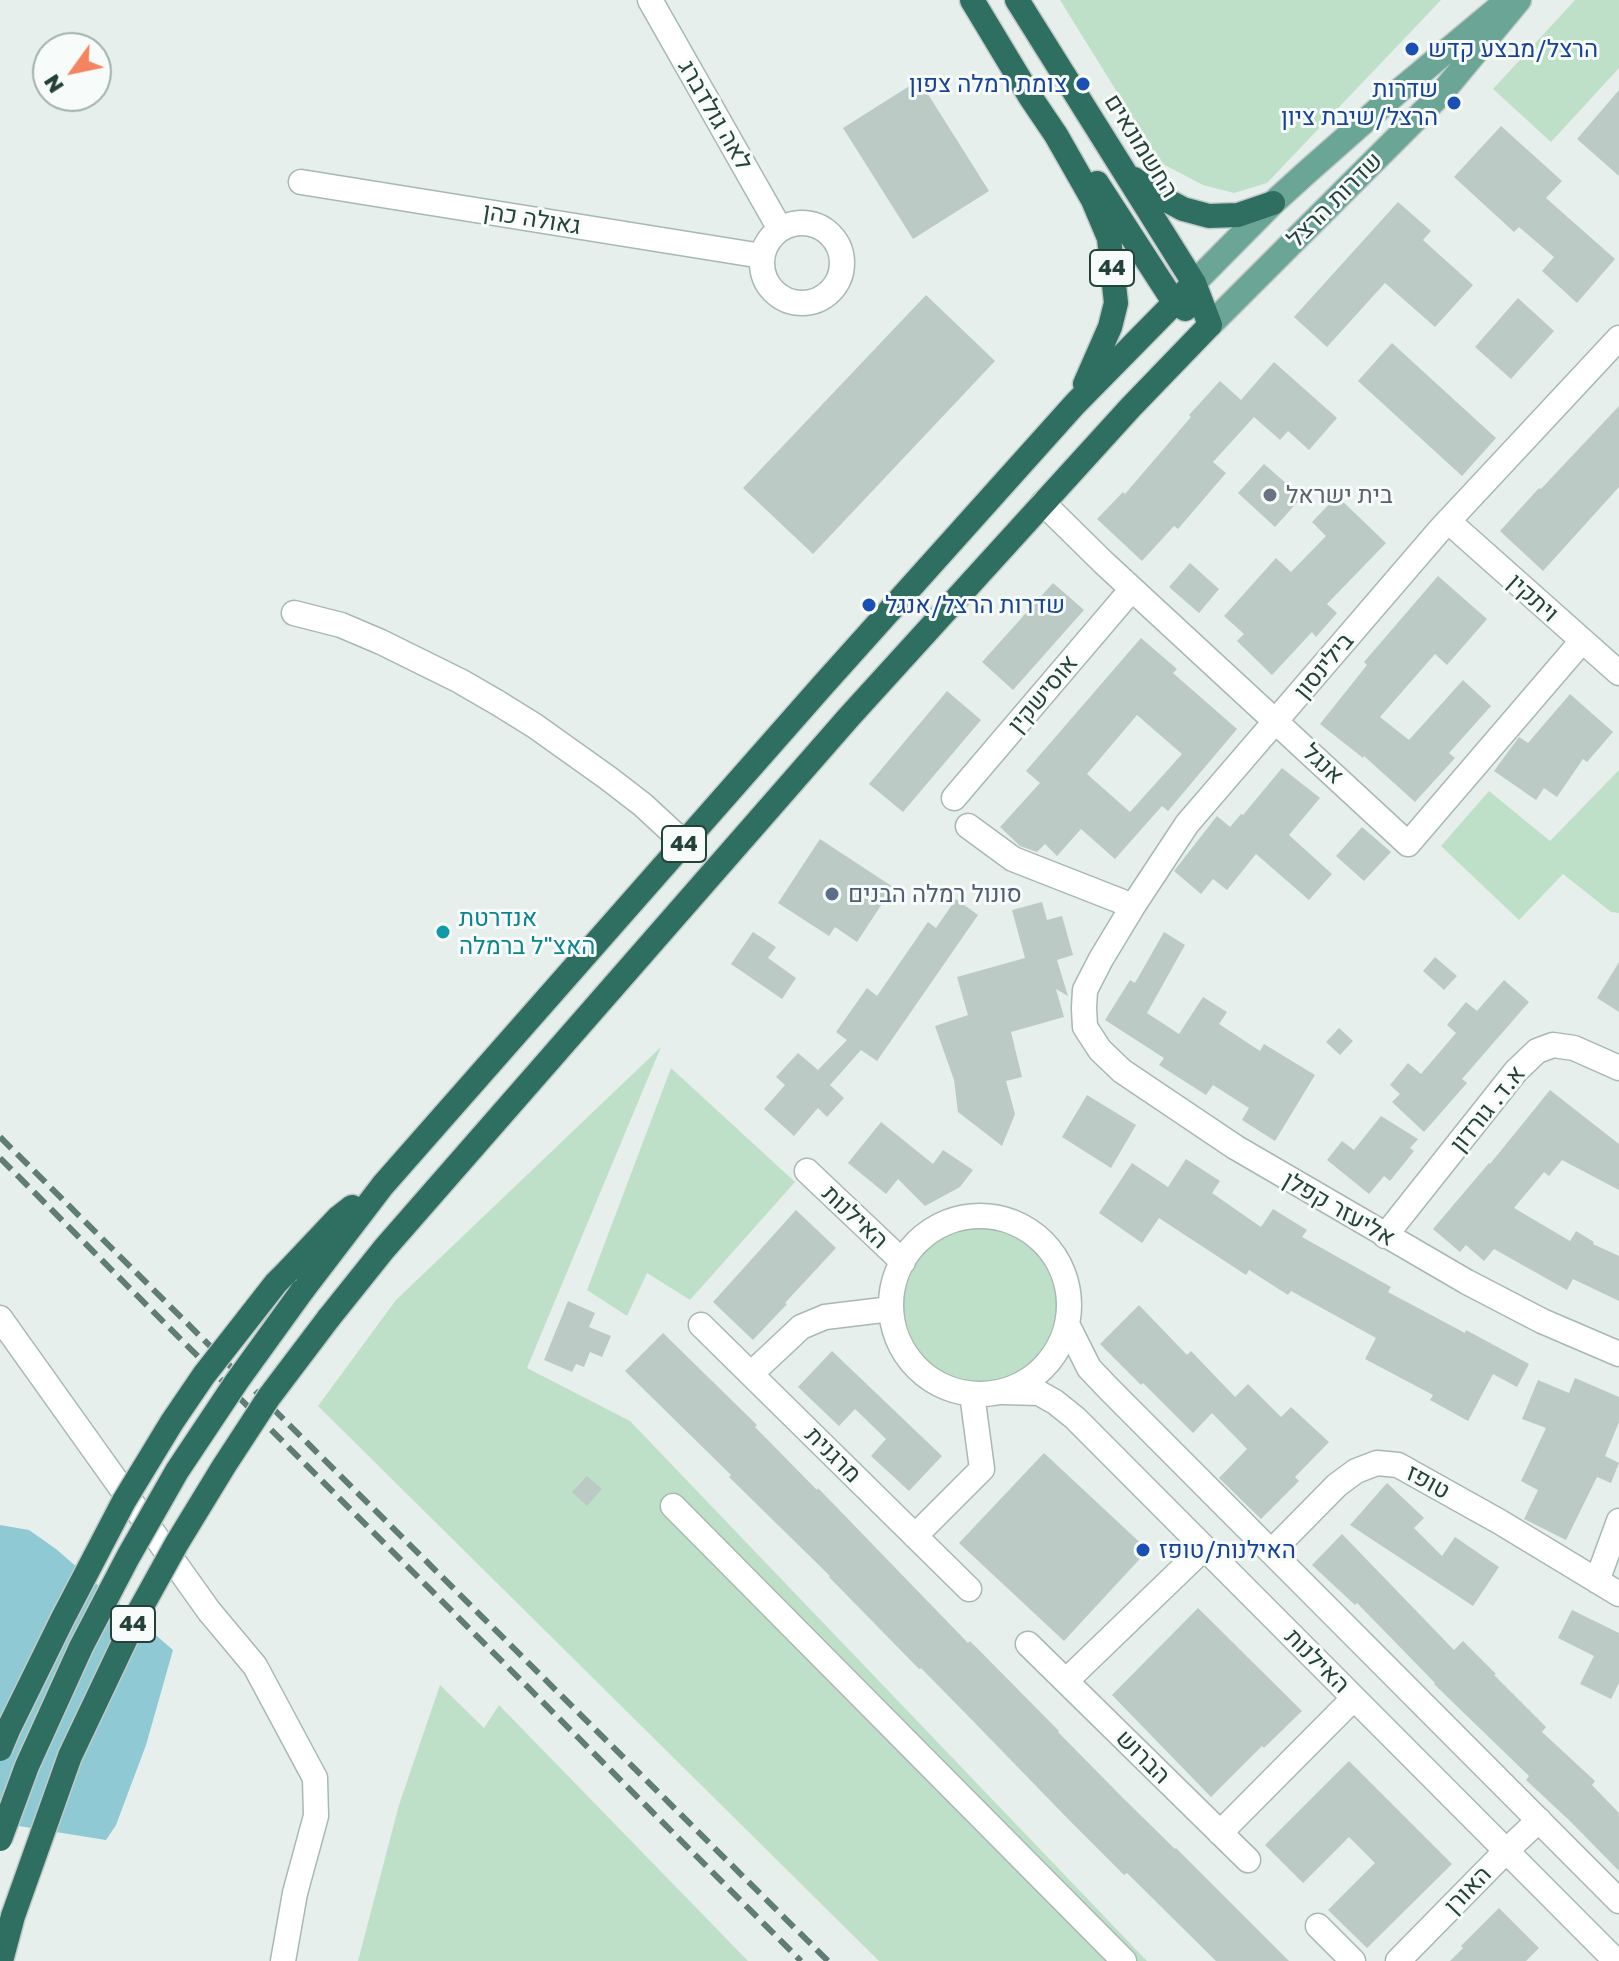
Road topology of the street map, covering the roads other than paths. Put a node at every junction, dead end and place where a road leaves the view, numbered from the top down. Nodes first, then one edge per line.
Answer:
1 (650, 0) edge
2 (972, 0) edge
3 (1017, 0) edge
4 (1508, 0) edge
5 (1519, 0) edge
6 (1056, 135) junction
7 (1120, 167) junction
8 (301, 182) dead end
9 (1273, 203) junction
10 (780, 229) junction
11 (762, 256) junction
12 (1194, 283) junction
13 (1174, 302) junction
14 (1210, 325) junction
15 (1619, 338) edge
16 (1075, 404) junction
17 (1043, 503) junction
18 (1448, 521) junction
19 (1132, 589) junction
20 (294, 613) dead end
21 (1582, 641) junction
22 (1619, 673) edge
23 (1277, 721) junction
24 (954, 798) dead end
25 (968, 826) dead end
26 (684, 843) junction
27 (1133, 906) junction
28 (1085, 1027) joint
29 (1619, 1068) edge
30 (807, 1171) dead end
31 (383, 1185) junction
32 (1385, 1236) junction
33 (903, 1262) junction
34 (891, 1309) junction
35 (0, 1318) edge
36 (701, 1325) dead end
37 (1068, 1326) junction
38 (1619, 1354) edge
39 (751, 1374) junction
40 (1003, 1392) junction
41 (972, 1394) junction
42 (673, 1506) dead end
43 (1619, 1521) edge
44 (915, 1536) junction
45 (1204, 1548) junction
46 (1271, 1552) junction
47 (1597, 1581) junction
48 (969, 1589) dead end
49 (1619, 1594) edge
50 (1028, 1644) dead end
51 (1066, 1681) junction
52 (1354, 1698) junction
53 (0, 1749) edge
54 (1539, 1820) junction
55 (1220, 1833) junction
56 (0, 1839) edge
57 (1506, 1851) junction
58 (1248, 1860) dead end
59 (1619, 1901) edge
60 (1318, 1926) dead end
61 (1, 1961) edge
62 (283, 1961) edge
63 (1124, 1961) edge
64 (1353, 1961) edge
65 (1398, 1961) edge
66 (1616, 1961) edge

1 - 10 street, לאה גולדברג
2 - 6 highway, 44
3 - 7 highway, החשמונאים / 44
4 - 9 main road, שדרות הרצל
5 - 14 main road, שדרות הרצל
6 - 13 highway
6 - 16 highway, 44
7 - 9 highway, 44
7 - 12 highway, החשמונאים / 44
8 - 11 street, גאולה כהן
9 - 12 main road, שדרות הרצל
10 - 11 street
10 - 11 street
12 - 13 highway, 44
12 - 14 highway, החשמונאים / 44
13 - 14 highway
13 - 16 highway, 44
14 - 17 highway, 44
15 - 18 street, בילינסון
16 - 26 highway, 44
17 - 19 street, אנגל
17 - 61 highway, 44, bridge
18 - 21 street, ויתקין
18 - 23 street, בילינסון
19 - 23 street, אנגל
19 - 24 street, אוסישקין
20 - 26 street
21 - 22 street, ויתקין
21 - 23 street, אנגל
23 - 27 street, בילינסון
25 - 27 street
26 - 31 highway, 44
27 - 28 street, בילינסון
28 - 32 street, אליעזר קפלן
29 - 32 street, א.ד. גורדון
30 - 33 street, האילנות
31 - 53 highway, bridge
31 - 56 highway, 44, bridge
32 - 38 street, אליעזר קפלן
33 - 34 street
33 - 37 street
34 - 39 street
34 - 41 street
35 - 62 street
36 - 39 street, מרגנית
37 - 40 street
37 - 46 street, האילנות
39 - 44 street, מרגנית
40 - 41 street
40 - 45 street, האילנות
41 - 44 street
42 - 63 street
43 - 47 street
44 - 48 street, מרגנית
45 - 51 street
45 - 52 street, האילנות
46 - 47 street, טופז
46 - 54 street, האילנות
47 - 49 street, טופז
50 - 51 street, הברוש
51 - 55 street, הברוש
52 - 55 street
52 - 57 street, האילנות
54 - 57 street, האורן
54 - 59 street, האילנות
55 - 58 street, הברוש
57 - 65 street, האורן
57 - 66 street, האילנות
60 - 64 street

